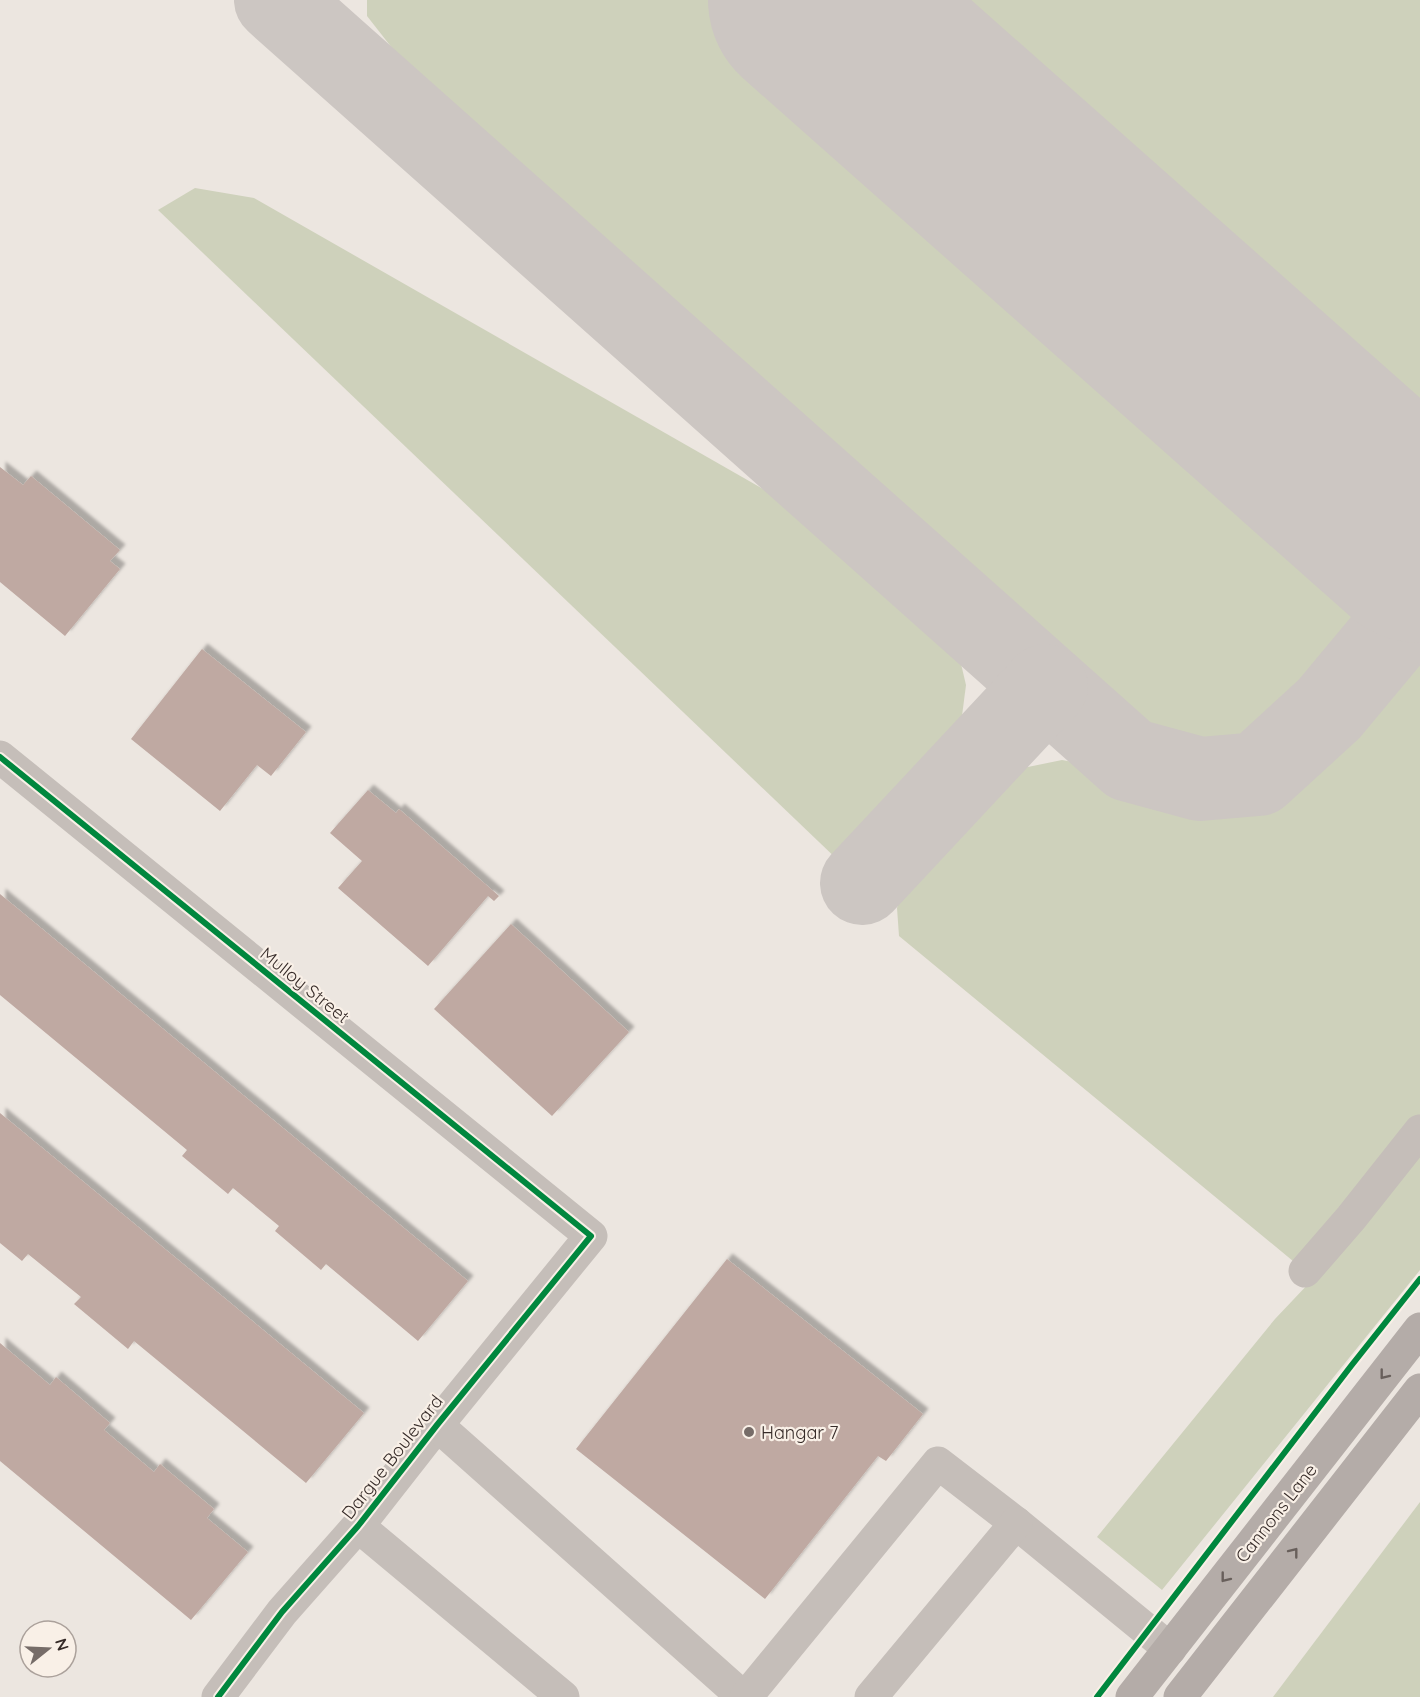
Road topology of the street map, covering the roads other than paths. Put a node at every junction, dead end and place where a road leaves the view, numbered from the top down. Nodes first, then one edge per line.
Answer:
1 (0, 758) edge
2 (1420, 1131) edge
3 (591, 1236) joint
4 (1305, 1271) dead end
5 (1420, 1329) edge
6 (1420, 1390) edge
7 (437, 1425) junction
8 (1016, 1523) junction
9 (358, 1526) junction
10 (1170, 1649) junction
11 (1190, 1685) edge
12 (218, 1697) edge
13 (563, 1697) edge
14 (744, 1697) edge
15 (871, 1697) edge
16 (1132, 1697) edge

1 - 3 street, Mulloy Street
2 - 4 street
3 - 7 street, Dargue Boulevard
5 -> 10 main road, Cannons Lane
11 -> 6 main road, Cannons Lane
7 - 9 street, Dargue Boulevard
7 - 14 street
8 - 10 street
8 - 14 street
8 - 15 street
9 - 12 street, Dargue Boulevard
9 - 13 street
10 - 11 main road
10 - 16 main road, Cannons Lane

